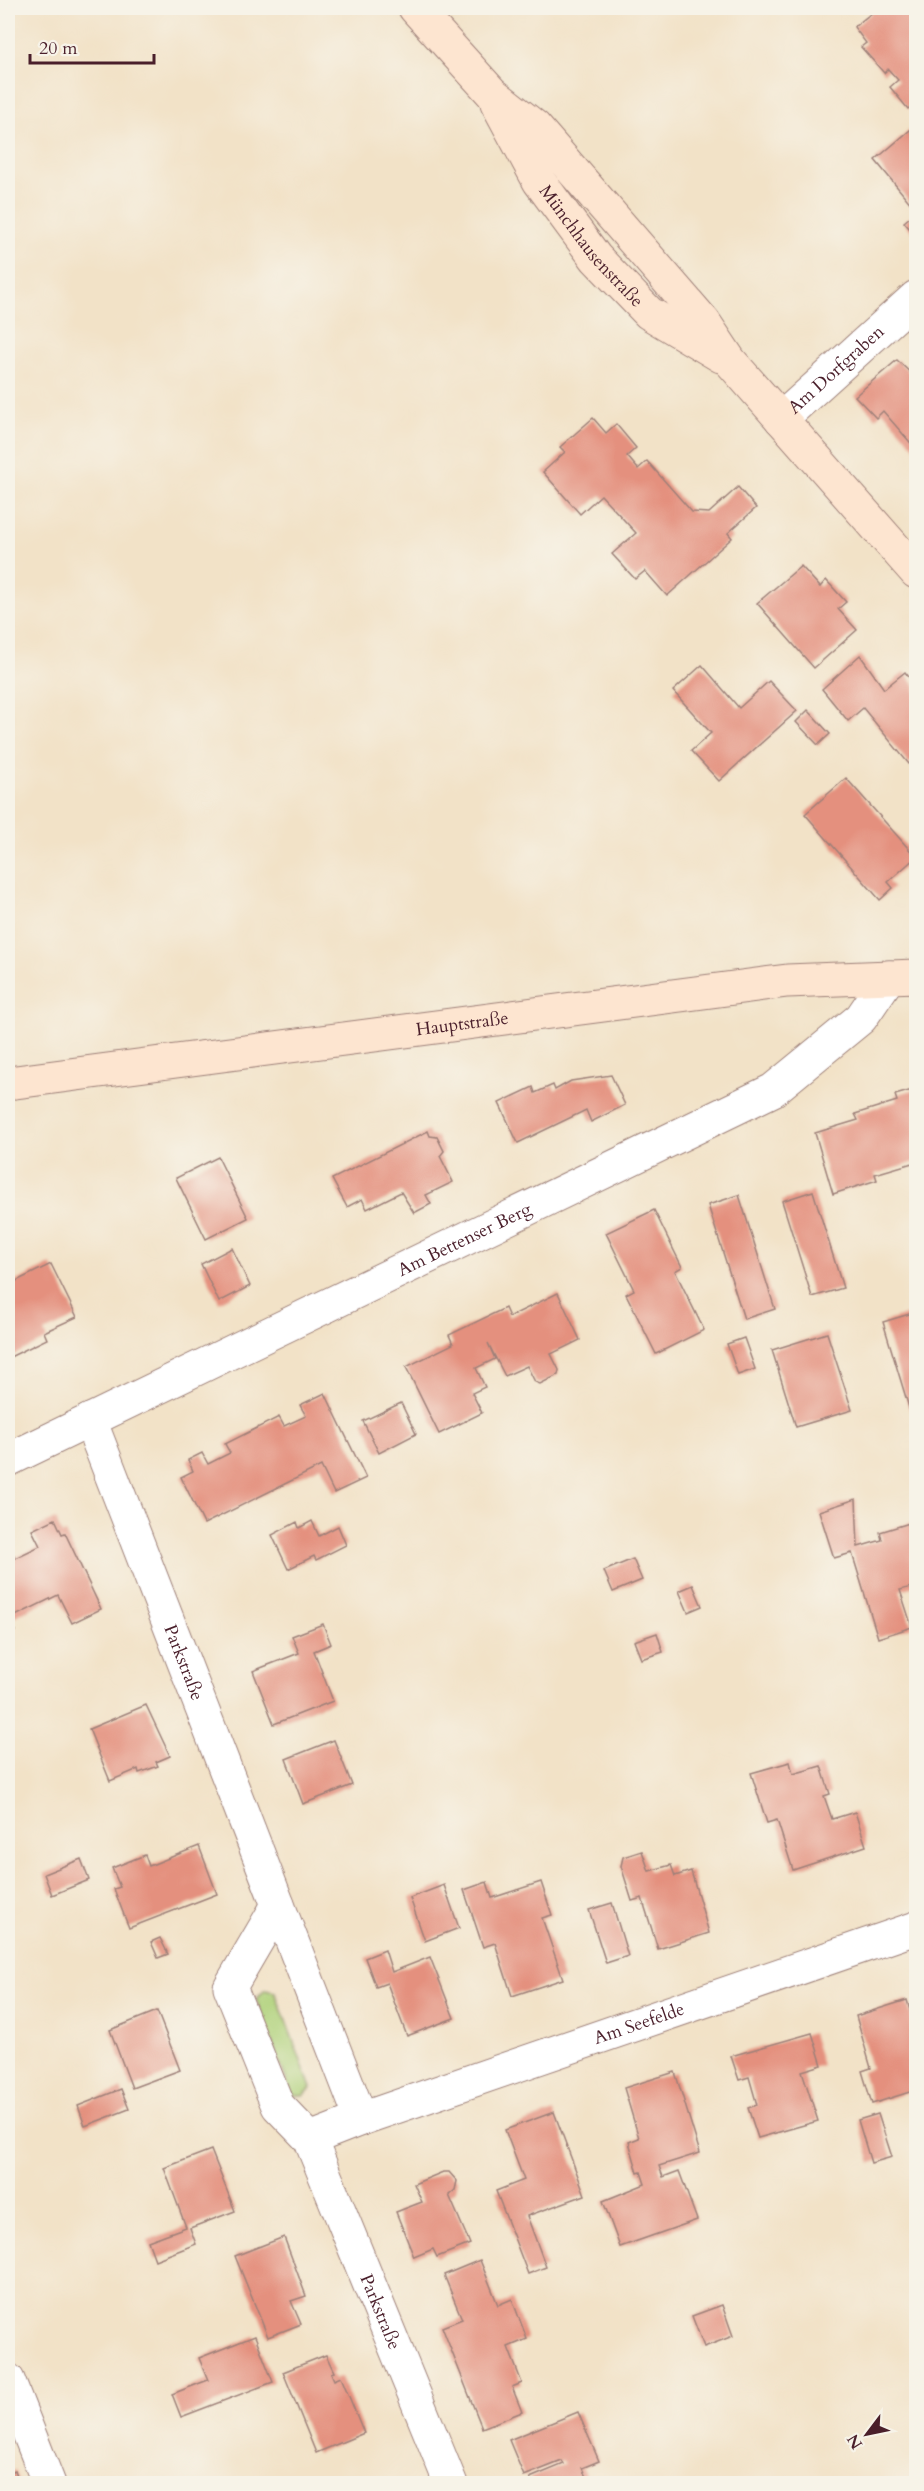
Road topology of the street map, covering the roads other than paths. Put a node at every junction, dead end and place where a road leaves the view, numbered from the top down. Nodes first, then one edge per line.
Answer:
1 (415, 8) edge
2 (916, 297) edge
3 (781, 419) junction
4 (916, 572) edge
5 (903, 977) edge
6 (8, 1083) edge
7 (90, 1420) junction
8 (8, 1460) edge
9 (278, 1905) junction
10 (916, 1928) edge
11 (361, 2119) junction
12 (310, 2139) junction
13 (8, 2380) edge
14 (49, 2484) edge
15 (451, 2484) edge

1 - 3 street, Münchhausenstraße
2 - 3 street, Am Dorfgraben
3 - 4 street, Münchhausenstraße
5 - 6 street, Hauptstraße
5 - 7 street, Am Bettenser Berg
7 - 8 street, Am Bettenser Berg
7 - 9 street, Parkstraße
9 - 11 street, Parkstraße
9 - 12 street, Parkstraße
10 - 11 street, Am Seefelde
11 - 12 street
12 - 15 street, Parkstraße
13 - 14 street

